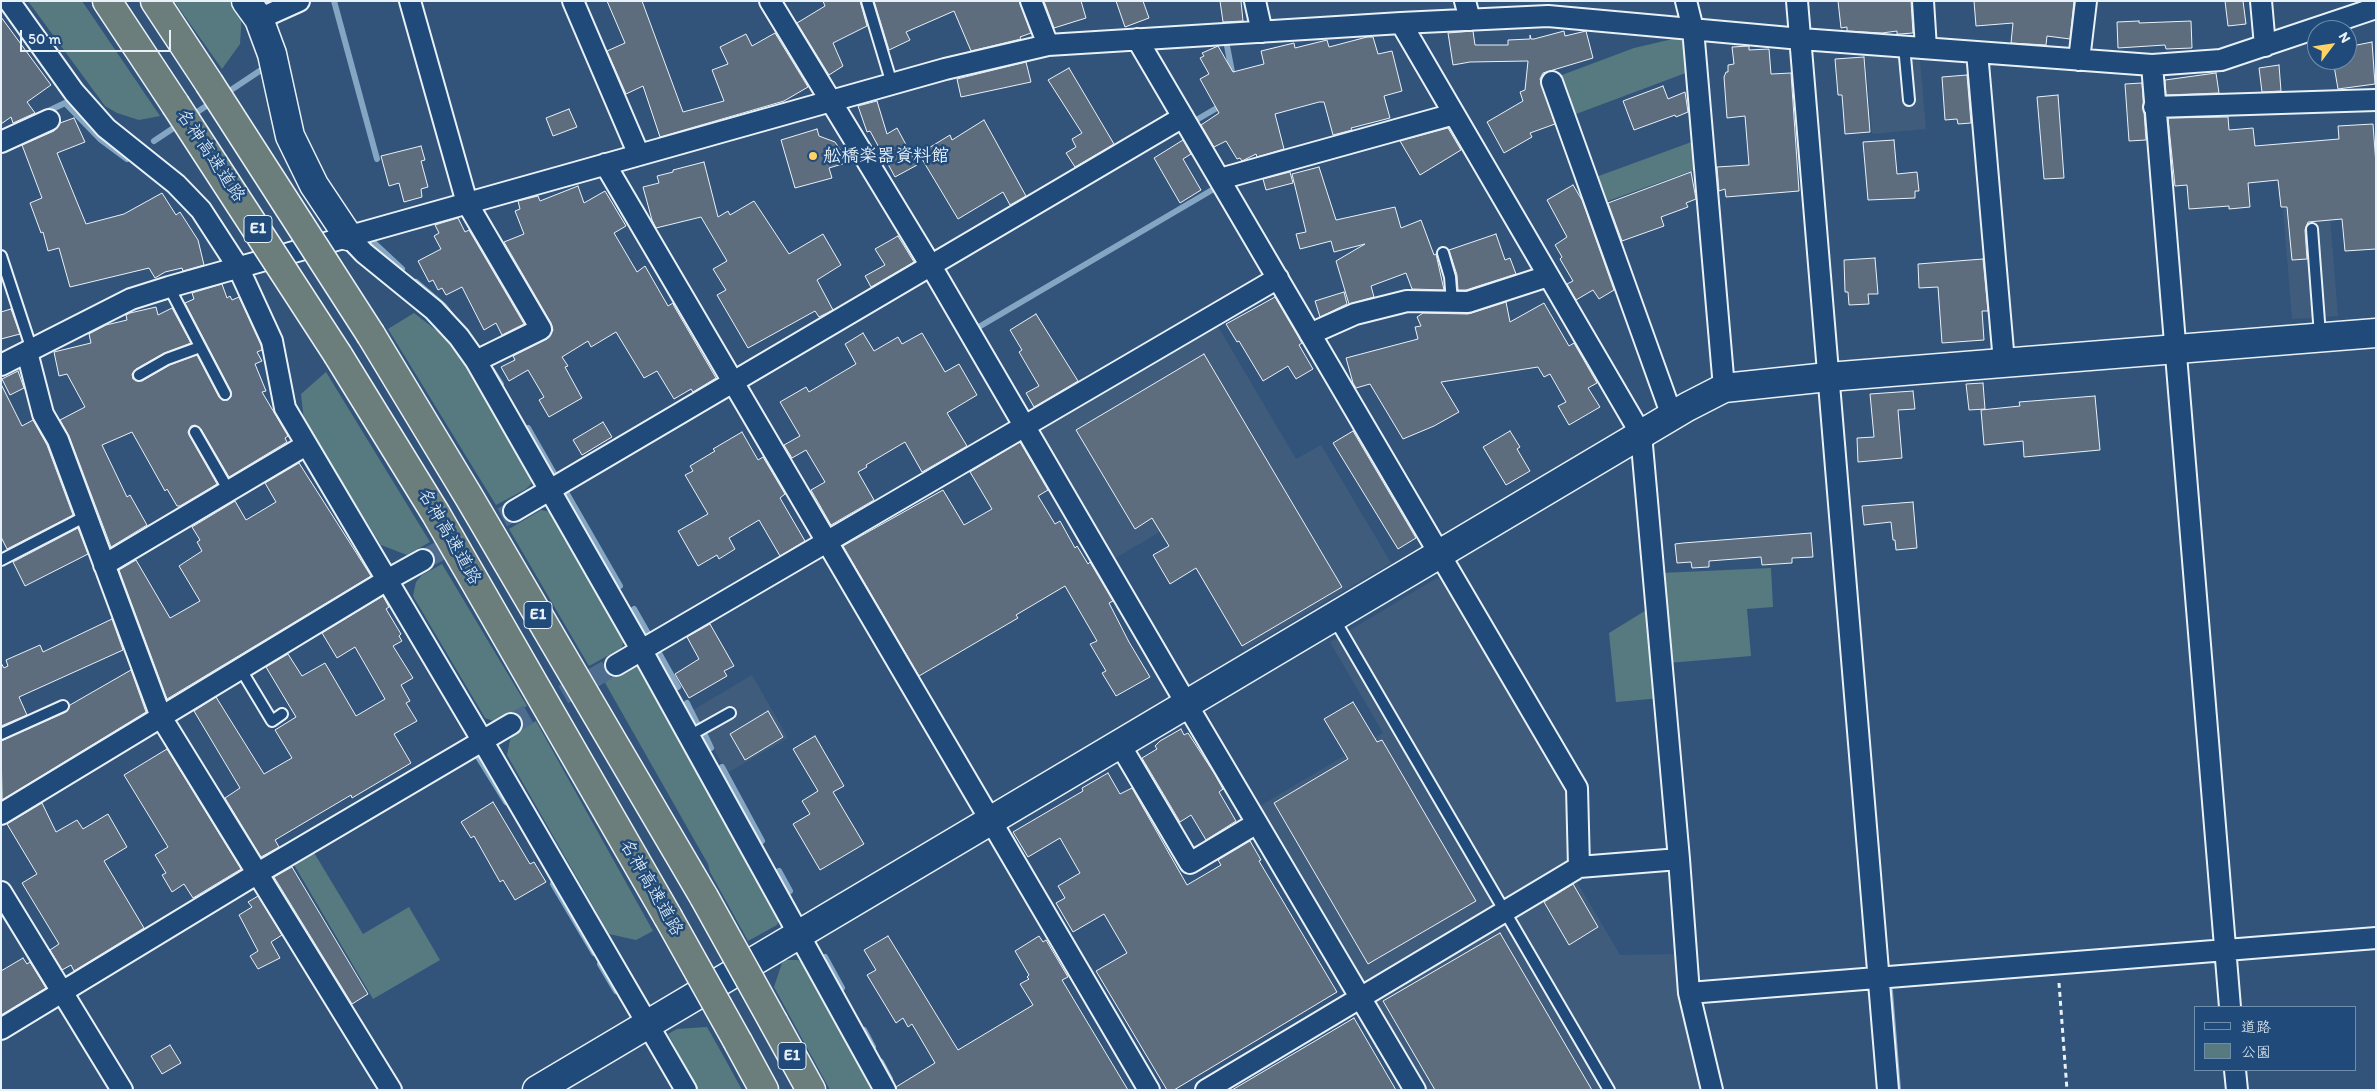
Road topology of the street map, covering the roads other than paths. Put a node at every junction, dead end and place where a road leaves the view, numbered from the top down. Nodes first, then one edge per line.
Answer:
1 (9, 1) edge
2 (107, 1) edge
3 (155, 1) edge
4 (299, 1) edge
5 (410, 1) edge
6 (573, 1) edge
7 (770, 1) edge
8 (867, 1) edge
9 (1031, 1) edge
10 (1255, 1) edge
11 (1686, 1) edge
12 (1797, 1) edge
13 (1923, 1) edge
14 (2086, 1) edge
15 (2261, 1) edge
16 (2376, 8) edge
17 (252, 10) edge
18 (1467, 11) edge
19 (1401, 22) junction
20 (1693, 29) junction
21 (1262, 32) junction
22 (1138, 39) junction
23 (1801, 39) junction
24 (1048, 45) junction
25 (1904, 46) junction
26 (2265, 46) junction
27 (1926, 48) junction
28 (1977, 52) junction
29 (2079, 60) junction
30 (2152, 65) junction
31 (1552, 82) dead end
32 (892, 84) junction
33 (1909, 100) dead end
34 (2376, 100) edge
35 (830, 102) junction
36 (2154, 107) junction
37 (1454, 114) junction
38 (1183, 117) junction
39 (49, 120) dead end
40 (1, 142) edge
41 (639, 155) junction
42 (605, 164) junction
43 (1220, 180) junction
44 (467, 203) junction
45 (2312, 229) dead end
46 (348, 236) junction
47 (1443, 253) dead end
48 (1, 256) edge
49 (931, 266) junction
50 (238, 267) junction
51 (1548, 276) junction
52 (1278, 278) junction
53 (169, 287) junction
54 (1452, 302) junction
55 (2376, 332) edge
56 (1310, 334) junction
57 (2320, 337) junction
58 (200, 347) junction
59 (2175, 348) junction
60 (29, 351) junction
61 (476, 361) junction
62 (2004, 362) junction
63 (1, 365) edge
64 (139, 375) dead end
65 (1828, 377) junction
66 (733, 383) junction
67 (1724, 388) junction
68 (225, 394) dead end
69 (1672, 416) junction
70 (1024, 427) junction
71 (195, 432) dead end
72 (1641, 434) junction
73 (306, 445) junction
74 (229, 491) junction
75 (551, 491) junction
76 (514, 511) tunnel mouth
77 (86, 516) junction
78 (827, 542) junction
79 (1439, 553) junction
80 (1, 560) edge
81 (423, 560) tunnel mouth
82 (104, 565) junction
83 (386, 580) junction
84 (1332, 616) junction
85 (642, 650) junction
86 (616, 665) tunnel mouth
87 (240, 668) junction
88 (1186, 703) junction
89 (63, 706) dead end
90 (730, 713) dead end
91 (282, 714) dead end
92 (161, 717) junction
93 (511, 724) tunnel mouth
94 (1, 734) edge
95 (689, 736) junction
96 (482, 740) junction
97 (1119, 743) junction
98 (1, 814) edge
99 (990, 819) junction
100 (1257, 823) junction
101 (1679, 859) junction
102 (1579, 867) junction
103 (258, 873) junction
104 (1, 892) edge
105 (1505, 912) junction
106 (798, 933) junction
107 (2376, 938) edge
108 (2225, 951) junction
109 (1878, 979) junction
110 (62, 992) junction
111 (1689, 993) junction
112 (1361, 998) junction
113 (2230, 1006) edge
114 (648, 1022) junction
115 (1, 1029) edge
116 (2235, 1071) edge
117 (122, 1090) edge
118 (391, 1090) edge
119 (537, 1090) edge
120 (686, 1090) edge
121 (764, 1090) edge
122 (811, 1090) edge
123 (885, 1090) edge
124 (1149, 1090) edge
125 (1206, 1090) edge
126 (1415, 1090) edge
127 (1609, 1090) edge
128 (1712, 1090) edge
129 (1888, 1090) edge
130 (2237, 1090) edge

1 - 50 street
2 - 121 highway, 名神高速道路 / E1, bridge
3 - 122 highway, 名神高速道路 / E1, bridge
4 - 17 street
5 - 44 street
6 - 41 street
7 - 35 street
8 - 32 lane
9 - 24 street
10 - 21 street
11 - 20 street
12 - 23 street
13 - 27 street
14 - 29 street
15 - 26 street
16 - 26 street
17 - 46 street
18 - 19 street
18 - 20 street
19 - 21 street
19 - 37 street
20 - 23 street
20 - 67 street
21 - 22 street
22 - 24 street
22 - 38 street
23 - 25 street
23 - 65 street
24 - 32 street
25 - 27 street
25 - 33 lane
26 - 30 street
27 - 28 street
28 - 29 street
28 - 62 street
29 - 30 street
30 - 36 street
31 - 69 street
32 - 35 street
34 - 36 street
35 - 41 street
35 - 49 street
36 - 59 street
37 - 43 street
37 - 51 street
38 - 43 street
38 - 49 street
39 - 40 street
41 - 42 street
42 - 44 street
42 - 66 street
43 - 52 street
44 - 46 street
44 - 61 street
45 - 57 lane
46 - 50 street
46 - 61 street
47 - 54 lane
48 - 60 lane
49 - 66 street
49 - 70 street
50 - 53 street
50 - 73 street
51 - 54 street
51 - 72 street
52 - 56 street
52 - 70 street
53 - 58 lane
53 - 60 street
54 - 56 street
55 - 57 street
56 - 79 street
57 - 59 street
58 - 64 lane
58 - 68 lane
59 - 62 street
59 - 108 street
60 - 63 street
60 - 77 street
61 - 75 street
62 - 65 street
65 - 67 street
65 - 109 street
66 - 75 street
66 - 78 street
67 - 69 street
69 - 72 street
70 - 78 street
70 - 88 street
71 - 74 lane
72 - 79 street
72 - 101 street
73 - 74 street
73 - 83 street
74 - 82 street
75 - 76 street
75 - 85 street
77 - 80 lane
77 - 82 street
78 - 85 street
78 - 99 street
79 - 84 street
79 - 102 street
81 - 83 street
82 - 92 street
83 - 87 street
83 - 96 street
84 - 88 street
84 - 105 lane
85 - 86 street
85 - 95 street
87 - 91 lane
87 - 92 street
88 - 97 street
88 - 100 street
89 - 94 lane
90 - 95 lane
92 - 98 street
92 - 103 street
93 - 96 street
95 - 106 street
96 - 103 street
96 - 114 street
97 - 99 street
97 - 100 street
99 - 106 street
99 - 124 street
100 - 112 street
101 - 102 street
101 - 111 street
102 - 105 street
103 - 110 street
103 - 118 street
104 - 110 street
105 - 112 street
105 - 127 lane
106 - 114 street
106 - 123 street
107 - 108 street
108 - 109 street
108 - 113 street
109 - 111 street
109 - 129 street
110 - 115 street
110 - 117 street
111 - 128 street
112 - 125 street
112 - 126 street
114 - 119 street
114 - 120 street
116 - 130 street

